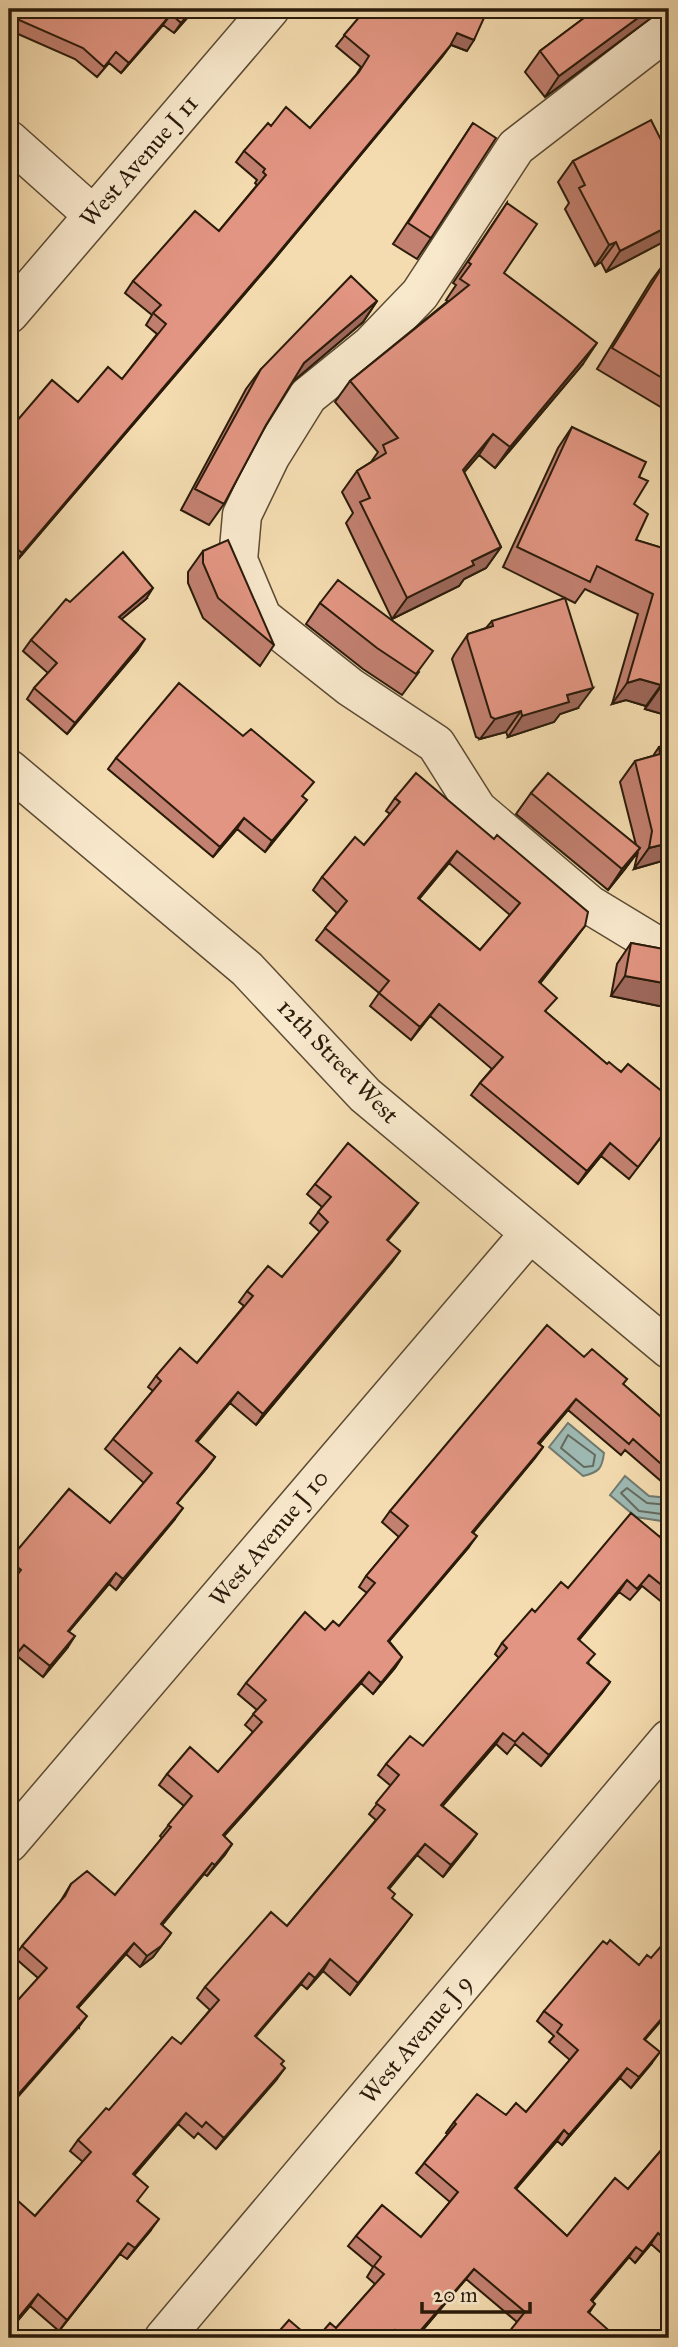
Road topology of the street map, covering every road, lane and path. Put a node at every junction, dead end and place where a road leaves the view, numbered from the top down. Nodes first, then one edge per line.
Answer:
1 (270, 9) edge
2 (669, 29) edge
3 (9, 140) edge
4 (93, 215) junction
5 (9, 313) edge
6 (9, 769) edge
7 (669, 943) edge
8 (530, 1233) junction
9 (669, 1349) edge
10 (669, 1740) edge
11 (9, 1843) edge
12 (164, 2338) edge

1 - 4 street, West Avenue J 11
2 - 7 street
3 - 4 street
4 - 5 street, West Avenue J 11
6 - 8 street, 12th Street West
8 - 9 street, 12th Street West
8 - 11 street, West Avenue J 10
10 - 12 street, West Avenue J 9

